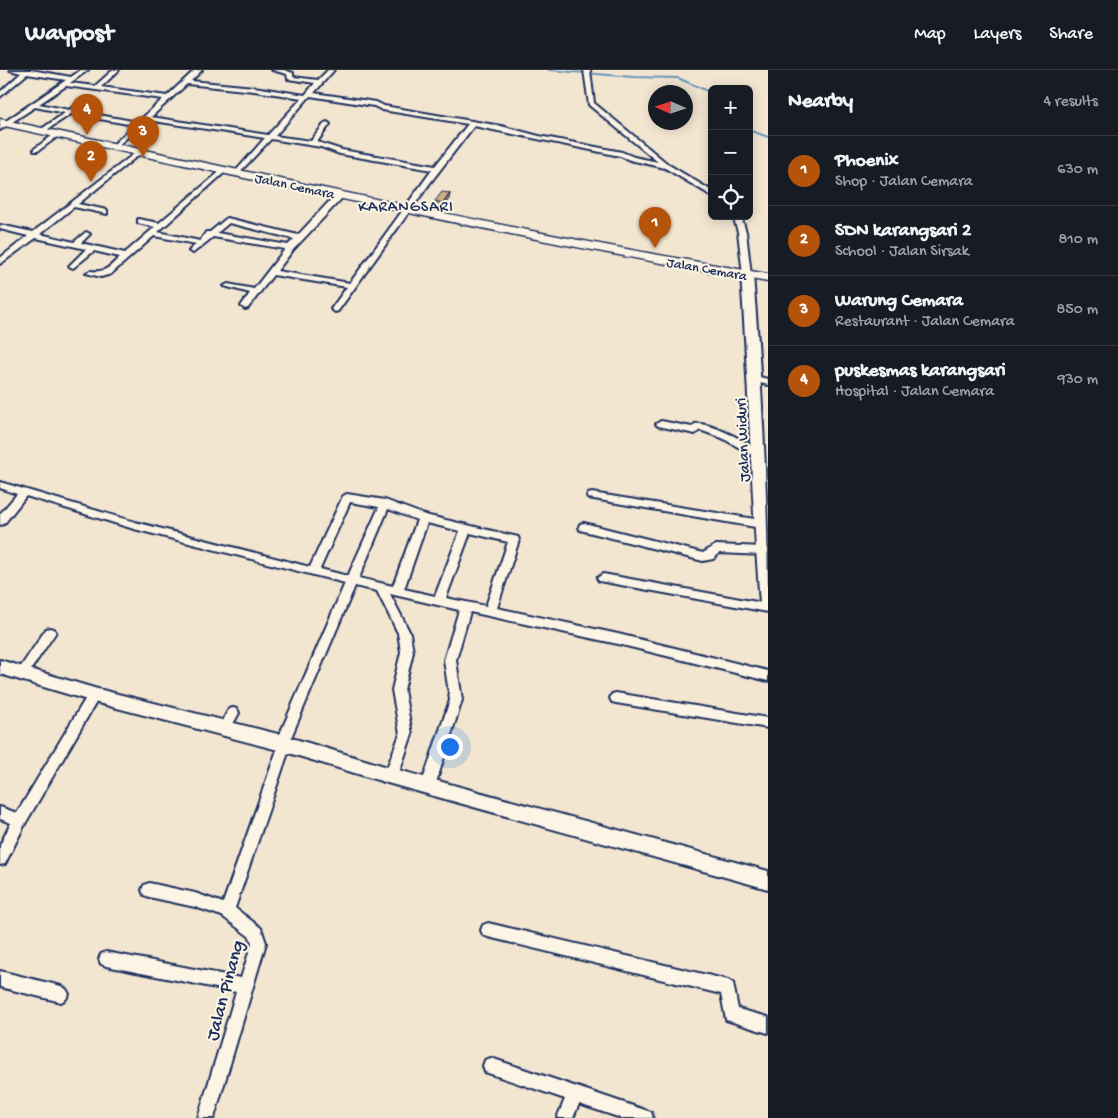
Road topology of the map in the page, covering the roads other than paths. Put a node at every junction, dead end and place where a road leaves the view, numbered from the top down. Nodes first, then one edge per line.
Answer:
1 (13, 70) edge
2 (85, 70) edge
3 (116, 70) edge
4 (196, 70) edge
5 (275, 70) edge
6 (331, 70) edge
7 (27, 71) edge
8 (588, 72) edge
9 (72, 79) junction
10 (186, 82) junction
11 (319, 82) junction
12 (65, 84) junction
13 (293, 85) dead end
14 (97, 88) junction
15 (0, 95) edge
16 (307, 96) junction
17 (167, 98) junction
18 (83, 103) dead end
19 (32, 105) junction
20 (69, 113) junction
21 (146, 118) junction
22 (473, 123) junction
23 (2, 124) edge
24 (327, 124) dead end
25 (109, 126) dead end
26 (137, 127) junction
27 (42, 130) junction
28 (58, 134) junction
29 (270, 136) junction
30 (313, 143) junction
31 (115, 146) junction
32 (36, 150) dead end
33 (139, 152) junction
34 (667, 166) junction
35 (436, 168) junction
36 (223, 171) junction
37 (237, 173) junction
38 (708, 192) edge
39 (340, 195) junction
40 (73, 205) junction
41 (407, 209) junction
42 (104, 212) dead end
43 (738, 220) edge
44 (141, 222) dead end
45 (162, 226) junction
46 (0, 227) edge
47 (153, 233) junction
48 (86, 234) dead end
49 (209, 234) junction
50 (34, 235) junction
51 (299, 238) junction
52 (200, 243) junction
53 (75, 245) junction
54 (290, 248) junction
55 (91, 249) junction
56 (193, 251) dead end
57 (126, 256) junction
58 (1, 261) edge
59 (73, 266) dead end
60 (270, 272) junction
61 (90, 273) dead end
62 (747, 275) junction
63 (768, 278) edge
64 (350, 285) junction
65 (228, 286) dead end
66 (255, 292) junction
67 (245, 306) dead end
68 (335, 309) dead end
69 (762, 380) edge
70 (661, 424) dead end
71 (759, 455) junction
72 (0, 485) edge
73 (24, 492) junction
74 (592, 496) dead end
75 (385, 504) junction
76 (423, 518) junction
77 (0, 521) edge
78 (761, 524) junction
79 (584, 527) dead end
80 (466, 529) junction
81 (764, 551) junction
82 (313, 572) junction
83 (603, 578) dead end
84 (353, 582) junction
85 (381, 588) junction
86 (397, 592) junction
87 (439, 601) junction
88 (768, 603) edge
89 (466, 607) junction
90 (768, 608) edge
91 (490, 611) junction
92 (50, 632) dead end
93 (0, 667) edge
94 (22, 674) junction
95 (768, 676) edge
96 (94, 695) junction
97 (616, 698) dead end
98 (768, 723) edge
99 (284, 743) junction
100 (391, 776) junction
101 (428, 786) junction
102 (0, 813) edge
103 (20, 820) junction
104 (0, 859) edge
105 (768, 880) edge
106 (149, 890) dead end
107 (227, 911) junction
108 (488, 930) dead end
109 (106, 959) dead end
110 (0, 979) edge
111 (247, 987) junction
112 (61, 994) dead end
113 (768, 1024) edge
114 (491, 1066) dead end
115 (575, 1095) junction
116 (206, 1118) edge
117 (566, 1118) edge
118 (645, 1118) edge

1 - 7 street
2 - 9 street
3 - 14 street
4 - 10 street
5 - 11 street
6 - 11 street
7 - 9 street
7 - 15 street
8 - 34 street
9 - 12 street
10 - 16 street
10 - 17 street
11 - 13 street
11 - 16 street
12 - 14 street
12 - 19 street
14 - 17 street
16 - 22 street
16 - 29 street
17 - 21 street
18 - 20 street
19 - 20 street
19 - 23 street
20 - 26 street
20 - 27 street
21 - 26 street
21 - 29 street
22 - 34 street
22 - 35 street
23 - 27 main road, Jalan Cemara
24 - 30 street
25 - 26 street
26 - 31 street
27 - 28 main road, Jalan Cemara
28 - 31 main road, Jalan Cemara
28 - 32 street
29 - 30 street
29 - 37 street
30 - 35 street
31 - 33 main road, Jalan Cemara
33 - 36 main road, Jalan Cemara
33 - 40 street
34 - 38 street
35 - 41 street
36 - 37 main road, Jalan Cemara
36 - 45 street
37 - 39 main road, Jalan Cemara
39 - 41 main road, Jalan Cemara
39 - 51 street
40 - 42 street
40 - 50 street
41 - 62 main road, Jalan Cemara
41 - 64 street
43 - 62 street
44 - 45 street
45 - 47 street
46 - 50 street
47 - 52 street
47 - 57 street
48 - 53 street
49 - 51 street
49 - 52 street
49 - 54 street
50 - 53 street
50 - 58 street
51 - 54 street
52 - 56 street
53 - 55 street
54 - 60 street
55 - 57 street
55 - 59 street
57 - 61 street
60 - 64 street
60 - 66 street
62 - 63 main road, Jalan Cemara
62 - 69 main road, Jalan Widuri
64 - 68 street
65 - 66 street
66 - 67 street
69 - 71 main road, Jalan Widuri
70 - 71 street
71 - 78 main road, Jalan Widuri
72 - 73 street
73 - 77 street
73 - 82 street
74 - 78 street
75 - 76 street
75 - 82 street
75 - 84 street
76 - 80 street
76 - 86 street
78 - 81 main road, Jalan Widuri
79 - 81 street
80 - 87 street
80 - 91 street
81 - 88 main road, Jalan Widuri
82 - 84 street
83 - 90 street
84 - 85 street
84 - 99 street
85 - 86 street
85 - 100 street
86 - 87 street
87 - 89 street
89 - 91 street
89 - 101 street
91 - 95 street
92 - 94 street
93 - 94 main road
94 - 96 main road
96 - 99 main road
96 - 103 street
97 - 98 street
99 - 100 main road
99 - 107 street
100 - 101 main road
101 - 105 main road
102 - 103 street
103 - 104 street
106 - 107 street
107 - 111 street, Jalan Pinang
108 - 113 street
109 - 111 street
110 - 112 street
111 - 116 street, Jalan Pinang
114 - 115 street
115 - 117 street
115 - 118 street

